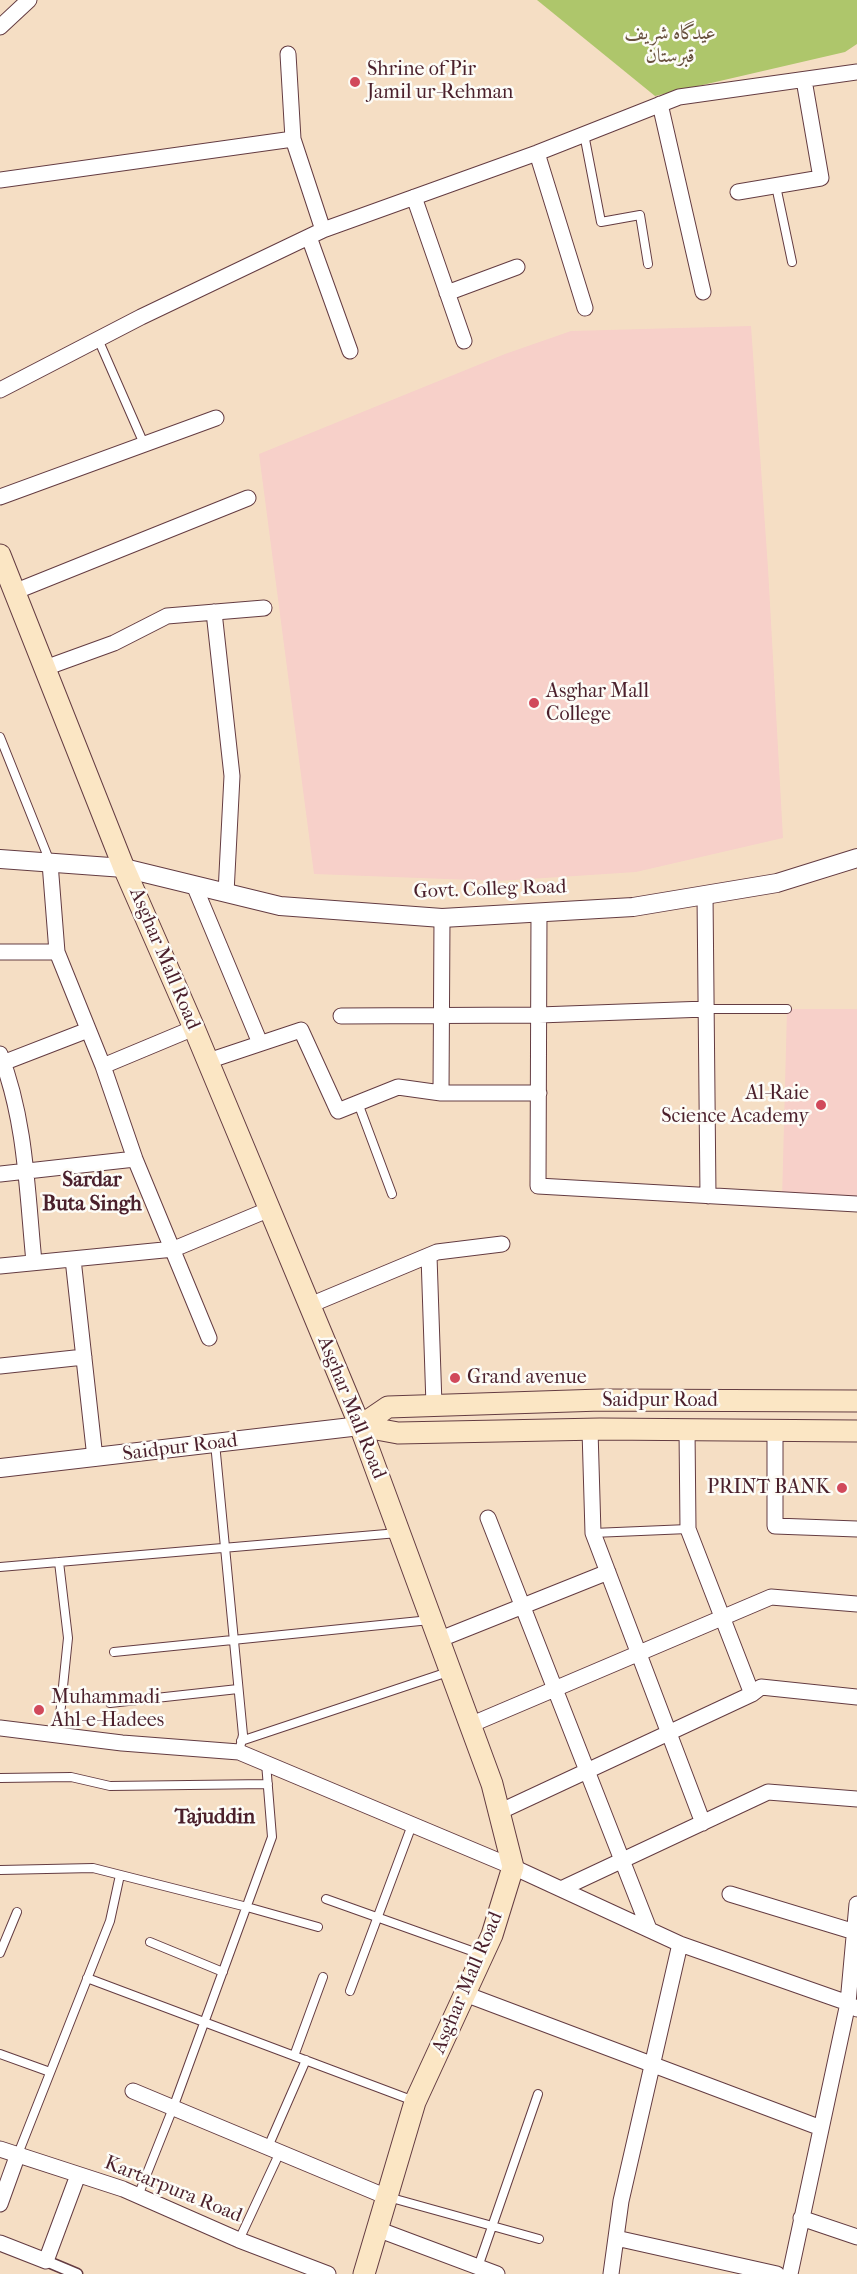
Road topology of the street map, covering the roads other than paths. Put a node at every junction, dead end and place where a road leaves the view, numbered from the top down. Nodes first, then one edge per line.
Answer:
1 (29, 0) edge
2 (0, 27) edge
3 (288, 54) dead end
4 (857, 72) edge
5 (804, 80) junction
6 (660, 104) junction
7 (584, 134) junction
8 (293, 139) junction
9 (537, 153) junction
10 (0, 180) edge
11 (776, 186) junction
12 (738, 192) dead end
13 (414, 197) junction
14 (316, 234) junction
15 (792, 262) dead end
16 (648, 264) dead end
17 (517, 267) dead end
18 (703, 292) dead end
19 (447, 293) junction
20 (585, 308) dead end
21 (98, 339) junction
22 (464, 341) dead end
23 (350, 351) dead end
24 (0, 390) edge
25 (216, 418) dead end
26 (144, 444) junction
27 (0, 496) edge
28 (248, 498) dead end
29 (0, 555) edge
30 (14, 592) junction
31 (264, 608) dead end
32 (214, 612) junction
33 (45, 669) junction
34 (0, 737) edge
35 (857, 858) edge
36 (0, 859) edge
37 (50, 863) junction
38 (124, 868) junction
39 (194, 885) junction
40 (226, 893) junction
41 (705, 895) junction
42 (539, 912) junction
43 (442, 918) junction
44 (0, 952) edge
45 (57, 952) junction
46 (706, 1009) junction
47 (787, 1009) dead end
48 (441, 1015) junction
49 (539, 1015) junction
50 (341, 1016) dead end
51 (194, 1028) junction
52 (88, 1030) junction
53 (260, 1043) junction
54 (1, 1060) edge
55 (207, 1060) junction
56 (103, 1066) junction
57 (441, 1093) junction
58 (538, 1093) junction
59 (358, 1103) junction
60 (135, 1159) junction
61 (25, 1172) junction
62 (0, 1174) edge
63 (392, 1194) dead end
64 (708, 1196) junction
65 (857, 1204) edge
66 (270, 1209) junction
67 (502, 1244) dead end
68 (174, 1249) junction
69 (429, 1256) junction
70 (73, 1259) junction
71 (34, 1262) junction
72 (0, 1266) edge
73 (310, 1305) junction
74 (209, 1338) dead end
75 (84, 1358) junction
76 (0, 1366) edge
77 (857, 1401) edge
78 (434, 1405) junction
79 (360, 1426) junction
80 (590, 1430) junction
81 (687, 1430) junction
82 (775, 1430) junction
83 (857, 1431) edge
84 (215, 1443) junction
85 (95, 1458) junction
86 (0, 1468) edge
87 (488, 1518) dead end
88 (688, 1529) junction
89 (857, 1529) edge
90 (399, 1533) junction
91 (593, 1533) junction
92 (225, 1548) junction
93 (59, 1562) junction
94 (0, 1567) edge
95 (608, 1572) junction
96 (857, 1604) edge
97 (523, 1606) junction
98 (722, 1617) junction
99 (431, 1620) junction
100 (233, 1640) junction
101 (438, 1640) junction
102 (114, 1652) dead end
103 (639, 1653) junction
104 (450, 1671) junction
105 (238, 1689) junction
106 (555, 1689) junction
107 (752, 1694) junction
108 (857, 1697) edge
109 (110, 1703) dead end
110 (470, 1725) junction
111 (0, 1728) edge
112 (669, 1733) junction
113 (58, 1735) junction
114 (240, 1747) junction
115 (266, 1763) junction
116 (588, 1771) junction
117 (0, 1778) edge
118 (267, 1784) junction
119 (857, 1799) edge
120 (499, 1812) junction
121 (703, 1823) junction
122 (412, 1825) junction
123 (622, 1860) junction
124 (513, 1867) junction
125 (0, 1870) edge
126 (120, 1875) junction
127 (561, 1889) junction
128 (730, 1894) dead end
129 (326, 1899) dead end
130 (857, 1904) edge
131 (247, 1907) junction
132 (17, 1912) dead end
133 (378, 1917) junction
134 (318, 1927) dead end
135 (649, 1929) junction
136 (855, 1932) junction
137 (150, 1942) dead end
138 (680, 1944) junction
139 (0, 1953) edge
140 (483, 1955) junction
141 (223, 1972) junction
142 (323, 1977) dead end
143 (87, 1978) junction
144 (350, 1991) dead end
145 (465, 1994) junction
146 (853, 2006) edge
147 (205, 2022) junction
148 (0, 2054) edge
149 (294, 2056) junction
150 (306, 2060) junction
151 (651, 2065) junction
152 (50, 2072) junction
153 (133, 2091) dead end
154 (538, 2094) dead end
155 (415, 2102) junction
156 (173, 2108) junction
157 (821, 2128) junction
158 (0, 2149) edge
159 (274, 2150) junction
160 (18, 2154) junction
161 (78, 2175) junction
162 (138, 2196) junction
163 (387, 2197) junction
164 (0, 2205) edge
165 (801, 2218) junction
166 (492, 2226) junction
167 (377, 2229) junction
168 (857, 2237) edge
169 (616, 2238) junction
170 (539, 2239) dead end
171 (239, 2240) junction
172 (0, 2243) edge
173 (46, 2261) junction
174 (478, 2267) junction
175 (77, 2274) edge
176 (328, 2274) edge
177 (364, 2274) edge
178 (497, 2274) edge
179 (611, 2274) edge
180 (777, 2274) edge
181 (790, 2274) edge

1 - 2 street
3 - 8 street
4 - 5 street
5 - 6 street
5 - 11 street
6 - 7 street
6 - 18 street
7 - 9 street
7 - 16 lane
8 - 10 street
8 - 14 street
9 - 13 street
9 - 20 street
11 - 12 street
11 - 15 lane
13 - 14 street
13 - 19 street
14 - 21 street
14 - 23 street
17 - 19 street
19 - 22 street
21 - 24 street
21 - 26 lane
25 - 26 street
26 - 27 street
28 - 30 street
29 - 30 main road, Asghar Mall Road
30 - 33 main road, Asghar Mall Road
31 - 32 street
32 - 33 street
32 - 40 street
33 - 38 main road, Asghar Mall Road
34 - 37 lane
35 - 41 street, Govt. Colleg Road
36 - 37 street, Govt. Colleg Road
37 - 38 street, Govt. Colleg Road
37 - 45 street
38 - 39 street, Govt. Colleg Road
38 - 51 main road, Asghar Mall Road
39 - 40 street, Govt. Colleg Road
39 - 53 street
40 - 43 street, Govt. Colleg Road
41 - 42 street, Govt. Colleg Road
41 - 46 street
42 - 43 street, Govt. Colleg Road
42 - 49 street
43 - 48 street
44 - 45 street
45 - 52 street
46 - 47 lane
46 - 49 street
46 - 64 street
48 - 49 street
48 - 50 street
48 - 57 street
49 - 58 street
51 - 55 main road, Asghar Mall Road
51 - 56 street
52 - 54 street
52 - 56 street
53 - 55 street
53 - 59 street
54 - 61 street
55 - 66 main road, Asghar Mall Road
56 - 60 street
57 - 58 street
57 - 59 street
58 - 64 street
59 - 63 lane
60 - 61 street
60 - 68 street
61 - 62 street
61 - 71 street
64 - 65 street
66 - 68 street
66 - 73 main road, Asghar Mall Road
67 - 69 street
68 - 70 street
68 - 74 street
69 - 73 street
69 - 78 street
70 - 71 street
70 - 75 street
71 - 72 street
73 - 79 main road, Asghar Mall Road
75 - 76 street
75 - 85 street
77 - 78 main road, Saidpur Road
78 - 79 main road, Saidpur Road
79 - 80 main road, Saidpur Road
79 - 84 street, Saidpur Road
79 - 90 main road, Asghar Mall Road
80 - 81 main road, Saidpur Road
80 - 91 street
81 - 82 main road, Saidpur Road
81 - 88 street
82 - 83 main road, Saidpur Road
82 - 89 street
84 - 85 street, Saidpur Road
84 - 92 lane
85 - 86 street, Saidpur Road
87 - 97 street
88 - 91 lane
88 - 98 street
90 - 92 lane
90 - 99 main road, Asghar Mall Road
91 - 95 street
92 - 93 lane
92 - 100 lane
93 - 94 lane
93 - 113 lane
95 - 97 street
95 - 103 street
96 - 98 street
97 - 101 street
97 - 106 street
98 - 103 street
98 - 107 street
99 - 100 lane
99 - 101 main road, Asghar Mall Road
100 - 102 lane
100 - 105 lane
101 - 104 main road, Asghar Mall Road
103 - 106 street
103 - 112 street
104 - 110 main road, Asghar Mall Road
104 - 114 lane
105 - 109 lane
105 - 114 lane
106 - 110 street
106 - 116 street
107 - 108 street
107 - 112 street
110 - 120 main road, Asghar Mall Road
111 - 113 street
112 - 116 street
112 - 121 street
113 - 114 street
114 - 115 street
115 - 118 lane
115 - 122 street
116 - 120 street
116 - 123 street
117 - 118 lane
118 - 131 lane
119 - 121 street
120 - 124 main road, Asghar Mall Road
121 - 123 street
122 - 124 street
122 - 133 lane
123 - 127 street
123 - 135 street
124 - 127 street
124 - 140 main road, Asghar Mall Road
125 - 126 lane
126 - 131 lane
126 - 143 lane
127 - 135 street
128 - 136 street
129 - 133 lane
130 - 136 street
131 - 134 lane
131 - 141 lane
132 - 139 lane
133 - 140 lane
133 - 144 lane
135 - 138 street
136 - 146 street
137 - 141 lane
138 - 146 street
138 - 151 street
140 - 145 main road, Asghar Mall Road
141 - 147 lane
142 - 149 lane
143 - 147 lane
143 - 152 lane
145 - 151 street
145 - 155 main road, Asghar Mall Road
146 - 157 street
147 - 149 lane
147 - 156 lane
148 - 152 lane
149 - 150 lane
150 - 155 lane
150 - 159 lane
151 - 157 street
151 - 169 street
152 - 160 lane
153 - 156 street
154 - 166 lane
155 - 163 main road, Asghar Mall Road
156 - 159 street
156 - 162 lane
157 - 165 street
158 - 160 street, Kartarpura Road
159 - 163 street
159 - 171 lane
160 - 161 street, Kartarpura Road
160 - 164 street
161 - 162 street, Kartarpura Road
161 - 173 street
162 - 171 street, Kartarpura Road
163 - 166 lane
163 - 167 main road, Asghar Mall Road
165 - 168 street
165 - 181 street
166 - 170 lane
166 - 174 lane
167 - 174 street
167 - 177 main road, Asghar Mall Road
169 - 179 street
169 - 180 street
171 - 176 street, Kartarpura Road
172 - 173 street
173 - 175 street
174 - 178 street

